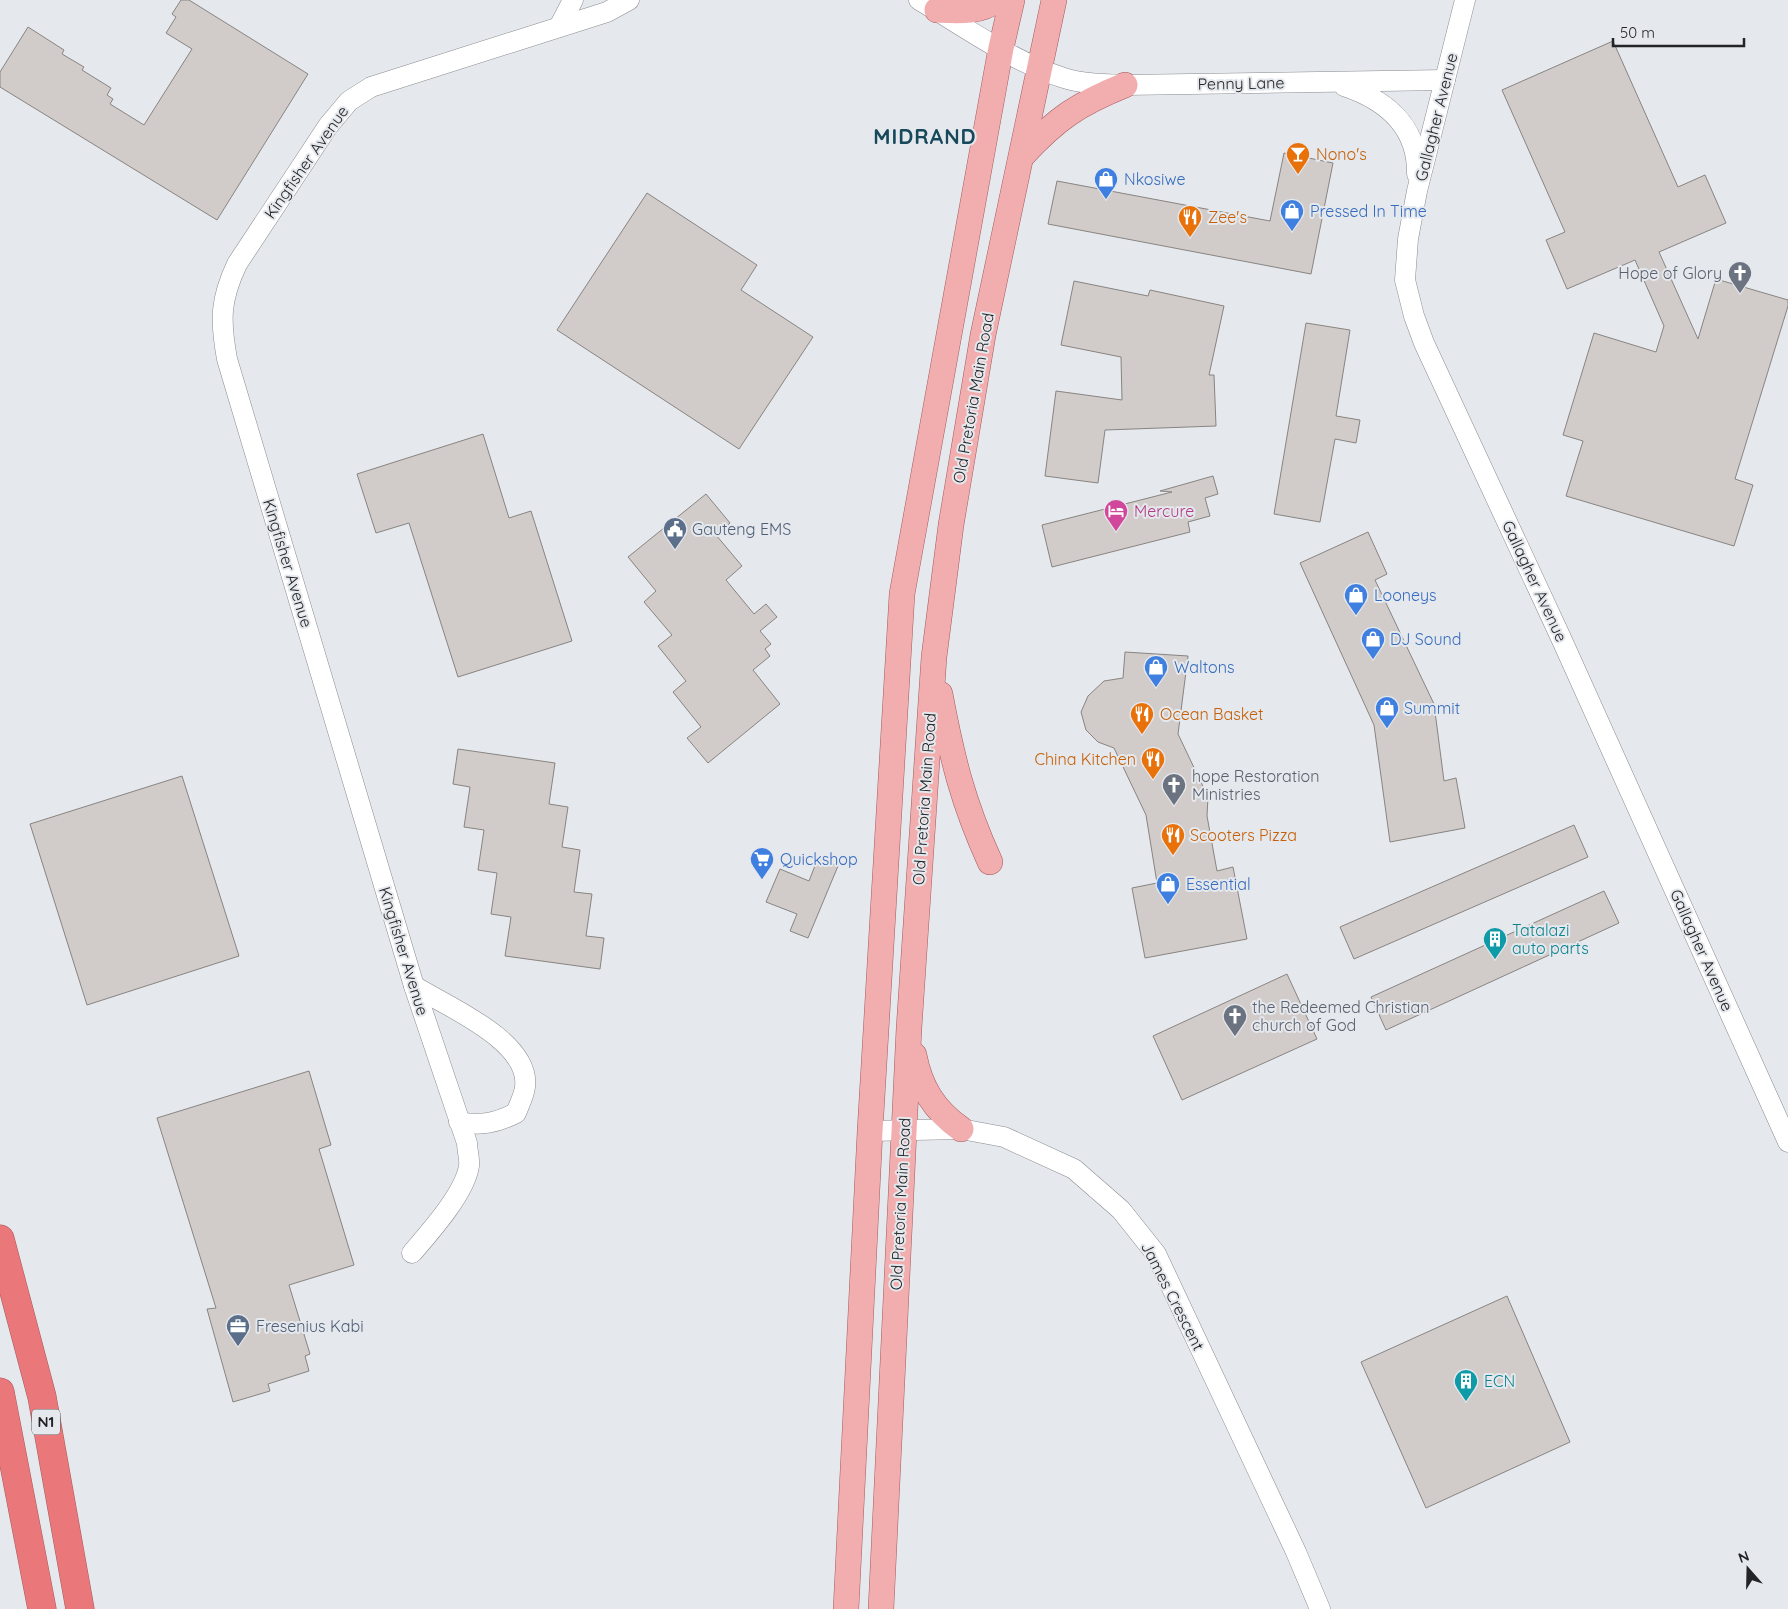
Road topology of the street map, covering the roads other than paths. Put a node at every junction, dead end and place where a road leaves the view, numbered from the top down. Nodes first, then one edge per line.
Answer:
1 (573, 0) edge
2 (629, 0) edge
3 (998, 0) edge
4 (1012, 0) edge
5 (1054, 0) edge
6 (1465, 0) edge
7 (928, 5) edge
8 (560, 26) junction
9 (1001, 48) junction
10 (1039, 68) junction
11 (1445, 80) junction
12 (1328, 81) junction
13 (1125, 85) junction
14 (1022, 156) junction
15 (1417, 191) junction
16 (934, 657) junction
17 (990, 862) dead end
18 (414, 986) junction
19 (909, 1028) junction
20 (459, 1122) junction
21 (961, 1129) junction
22 (904, 1130) junction
23 (870, 1131) junction
24 (1788, 1142) edge
25 (0, 1239) edge
26 (412, 1253) dead end
27 (0, 1392) edge
28 (42, 1609) edge
29 (80, 1609) edge
30 (846, 1609) edge
31 (881, 1609) edge
32 (1320, 1609) edge

1 - 8 street
2 - 8 street, Kingfisher Avenue
3 - 7 main road
4 - 9 main road, Old Pretoria Main Road
5 - 10 main road, Old Pretoria Main Road
6 - 11 street, Gallagher Avenue
7 - 9 street, Penny Lane
8 - 18 street, Kingfisher Avenue
9 - 10 street, Penny Lane
9 - 23 main road, Old Pretoria Main Road
10 - 13 street, Penny Lane
10 - 14 main road, Old Pretoria Main Road
11 - 12 street, Penny Lane
11 - 15 street, Gallagher Avenue
12 - 13 street, Penny Lane
12 - 15 street
13 - 14 main road
14 - 16 main road, Old Pretoria Main Road
15 - 24 street, Gallagher Avenue
16 - 17 main road
16 - 19 main road, Old Pretoria Main Road
18 - 20 street, Kingfisher Avenue
18 - 20 street
19 - 21 main road
19 - 22 main road, Old Pretoria Main Road
20 - 26 street, Kingfisher Avenue
21 - 22 street, James Crescent
21 - 32 street, James Crescent
22 - 23 street, James Crescent
22 - 31 main road, Old Pretoria Main Road
23 - 30 main road, Old Pretoria Main Road
25 - 29 highway, N1
27 - 28 highway, N1

